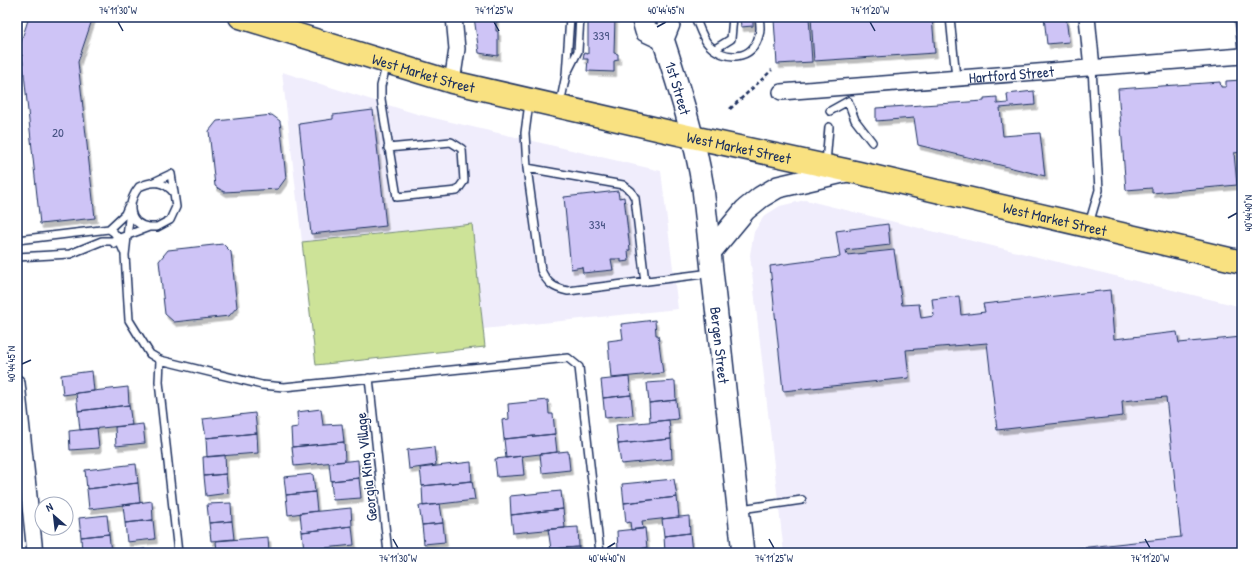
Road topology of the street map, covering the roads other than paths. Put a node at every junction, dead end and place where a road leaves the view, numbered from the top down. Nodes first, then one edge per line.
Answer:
1 (240, 17) edge
2 (454, 17) edge
3 (570, 17) edge
4 (580, 17) edge
5 (642, 17) edge
6 (667, 17) edge
7 (695, 17) edge
8 (732, 17) edge
9 (759, 17) edge
10 (950, 17) edge
11 (1087, 17) edge
12 (1239, 17) edge
13 (663, 39) junction
14 (715, 49) junction
15 (1242, 50) edge
16 (1242, 56) edge
17 (387, 63) junction
18 (1092, 68) junction
19 (566, 74) junction
20 (956, 78) junction
21 (452, 82) junction
22 (781, 92) dead end
23 (848, 94) junction
24 (530, 101) junction
25 (559, 106) junction
26 (830, 111) dead end
27 (829, 127) dead end
28 (692, 137) junction
29 (872, 142) dead end
30 (388, 148) junction
31 (826, 166) junction
32 (527, 168) junction
33 (847, 170) junction
34 (154, 182) junction
35 (174, 194) junction
36 (131, 201) junction
37 (130, 210) junction
38 (1089, 226) junction
39 (150, 227) junction
40 (109, 229) junction
41 (127, 235) junction
42 (17, 240) edge
43 (115, 240) junction
44 (711, 251) junction
45 (125, 254) junction
46 (17, 257) edge
47 (1242, 262) edge
48 (713, 272) junction
49 (645, 282) junction
50 (160, 360) junction
51 (369, 378) junction
52 (17, 383) edge
53 (22, 470) edge
54 (802, 500) dead end
55 (738, 509) junction
56 (35, 553) edge
57 (178, 553) edge
58 (388, 553) edge
59 (600, 553) edge
60 (743, 553) edge

1 - 17 main road, West Market Street
2 - 21 street
3 - 19 lane
4 - 19 lane
5 - 13 main road
6 - 13 main road
7 - 14 lane
8 - 14 lane
9 - 14 lane
10 - 20 lane
11 - 18 street
12 - 15 lane
13 - 28 main road, 1st Street
16 - 18 street, Hartford Street
17 - 21 main road, West Market Street
17 - 30 lane
18 - 20 street, Hartford Street
18 - 38 lane
19 - 25 lane
20 - 23 street, Hartford Street
21 - 24 main road, West Market Street
22 - 23 street, Hartford Street
23 - 26 lane
23 - 29 lane
24 - 25 main road, West Market Street
24 - 32 lane
25 - 28 main road, West Market Street
27 - 31 lane
28 - 31 main road, West Market Street
28 - 44 main road, Bergen Street
30 - 30 lane
31 - 33 main road, West Market Street
32 - 49 lane
32 - 49 lane
33 - 38 main road, West Market Street
33 - 44 main road
34 - 35 lane
34 - 35 lane
34 - 36 lane
35 - 39 lane
36 - 37 lane
36 - 40 lane
37 - 39 lane
37 - 41 lane
38 - 47 main road, West Market Street
39 - 41 lane
40 - 42 lane
40 - 43 lane
41 - 43 lane
41 - 45 lane
43 - 45 lane
43 - 46 lane
44 - 48 main road, Bergen Street
45 - 50 lane
48 - 49 lane
48 - 55 main road, Bergen Street
50 - 51 lane
50 - 57 lane
51 - 58 lane, Georgia King Village
51 - 59 lane
52 - 53 street
53 - 56 street
54 - 55 lane
55 - 60 main road, Bergen Street

